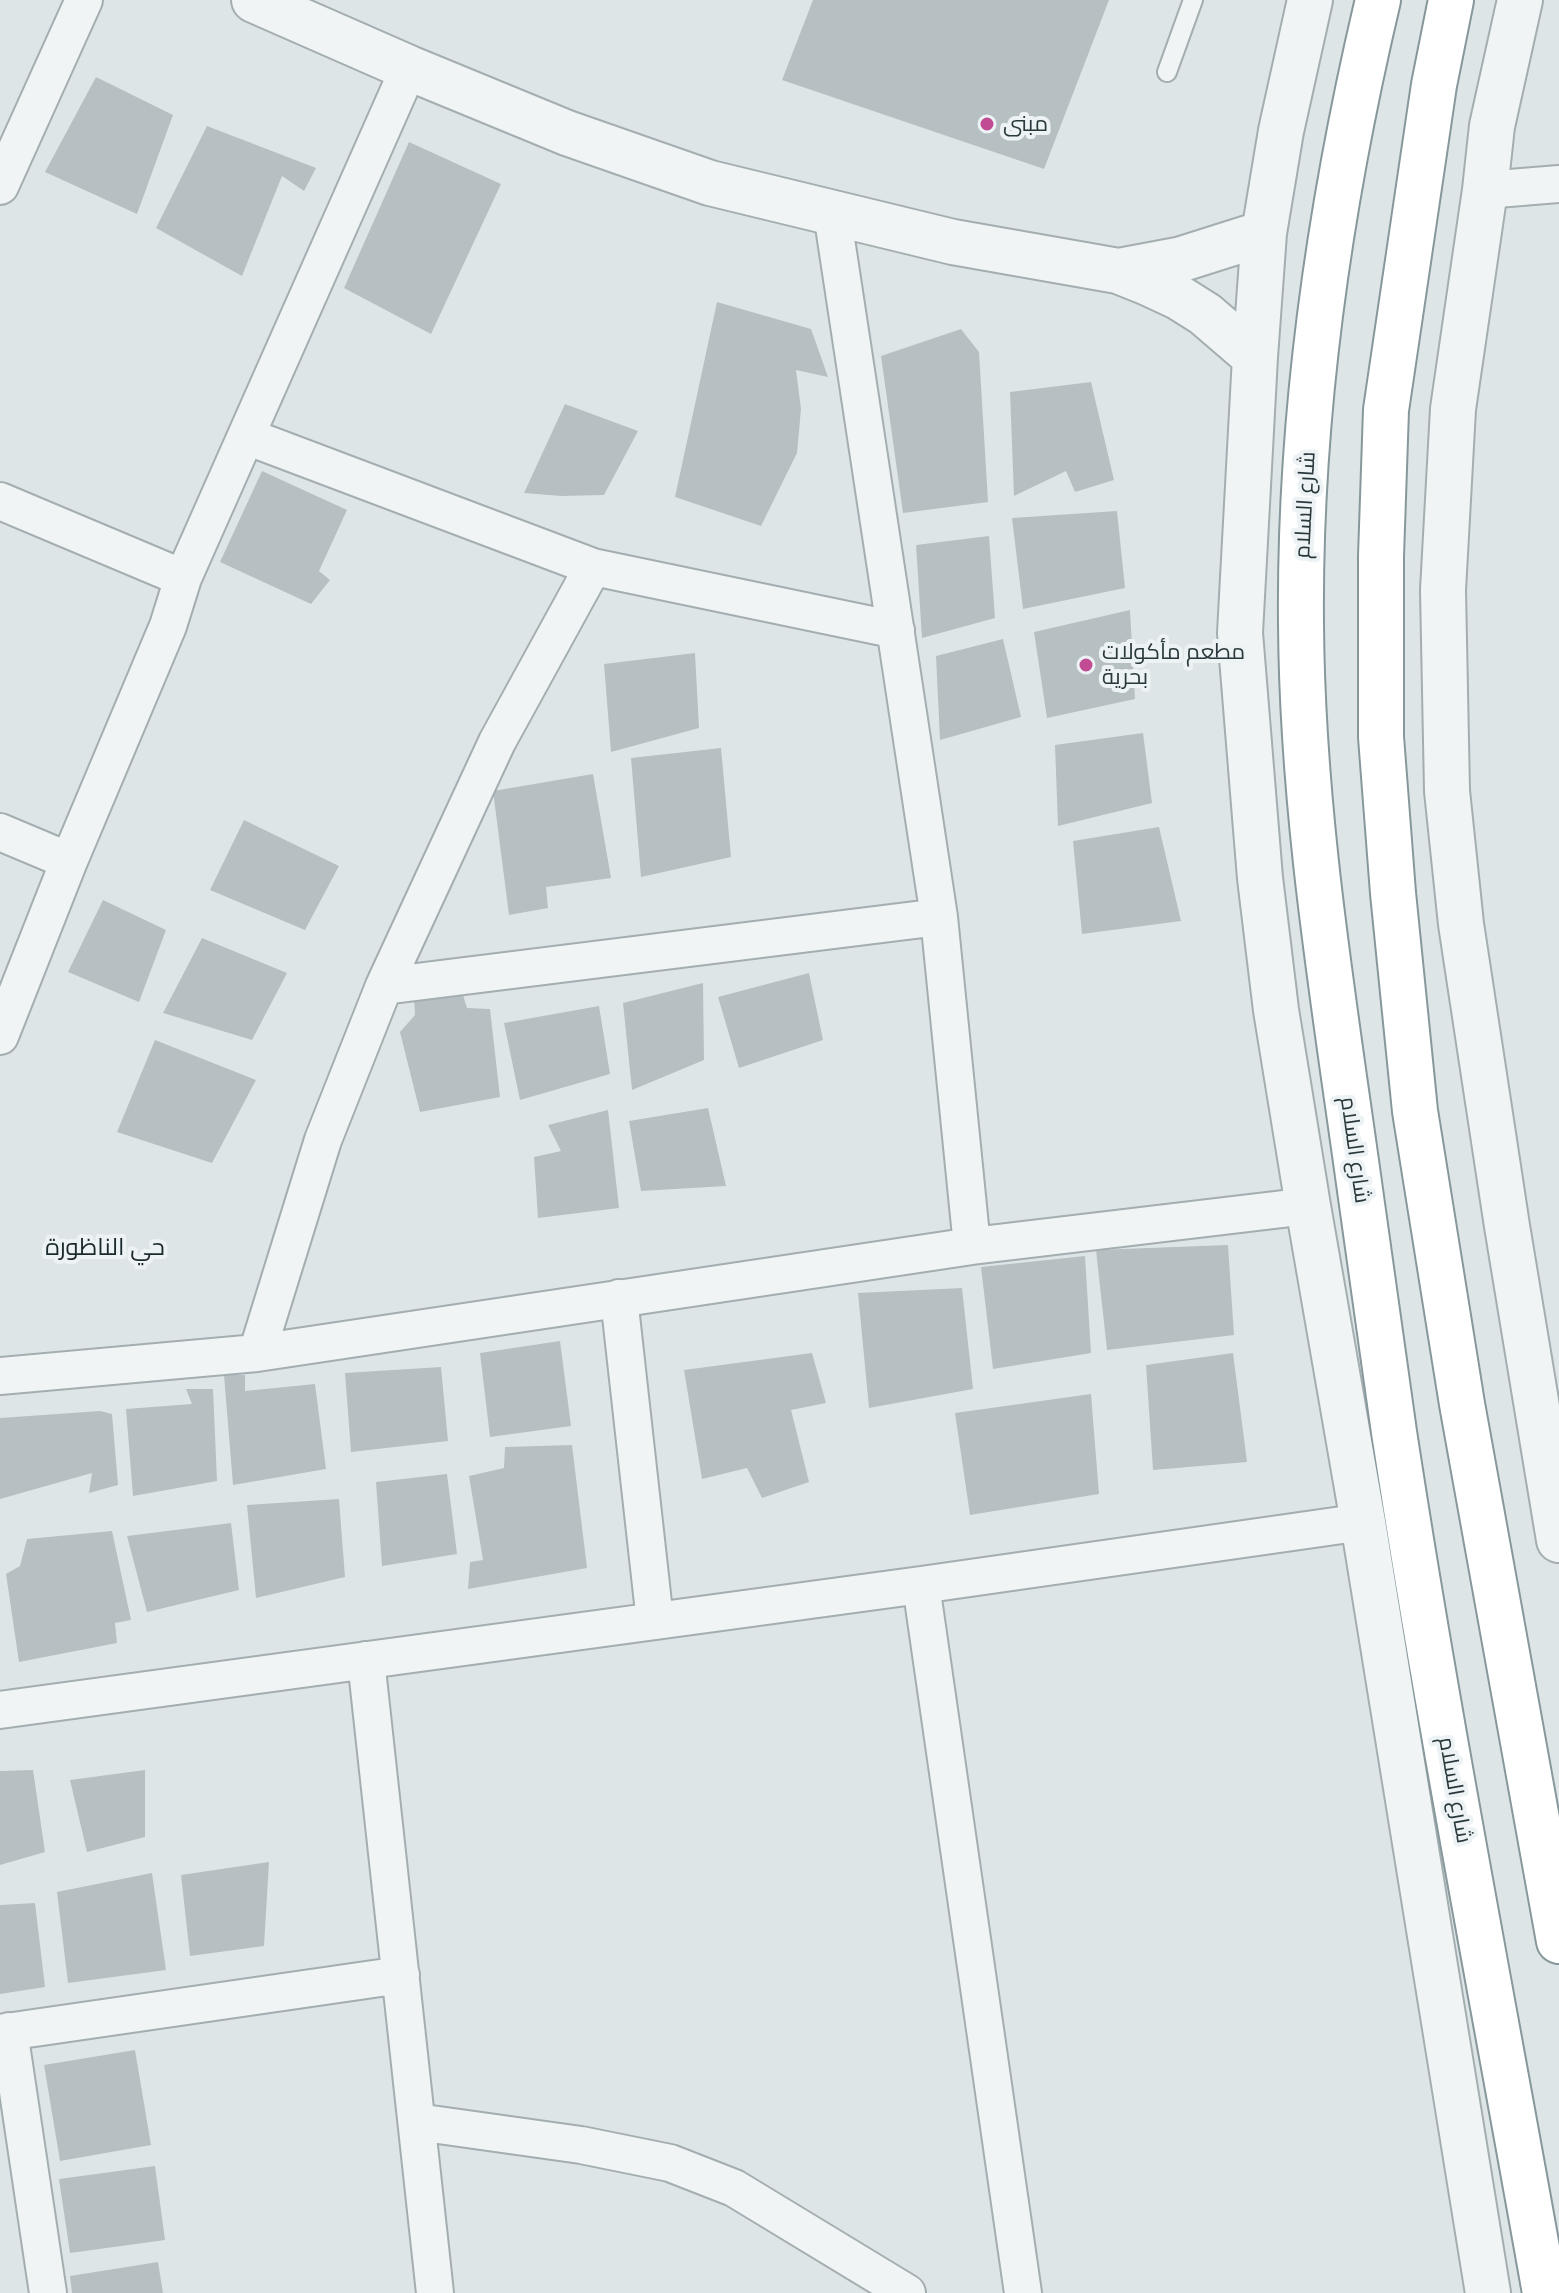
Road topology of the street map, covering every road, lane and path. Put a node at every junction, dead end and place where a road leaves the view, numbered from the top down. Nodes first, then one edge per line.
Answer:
1 (84, 0) edge
2 (254, 0) edge
3 (1193, 0) edge
4 (1310, 0) edge
5 (1378, 0) edge
6 (1451, 0) edge
7 (1520, 0) edge
8 (409, 68) junction
9 (1167, 72) dead end
10 (1559, 184) edge
11 (0, 186) edge
12 (1485, 190) junction
13 (832, 213) junction
14 (1264, 233) junction
15 (1118, 271) junction
16 (1255, 357) junction
17 (246, 436) junction
18 (0, 501) edge
19 (593, 567) junction
20 (183, 578) junction
21 (896, 630) junction
22 (0, 832) edge
23 (69, 861) junction
24 (939, 917) junction
25 (384, 986) junction
26 (0, 1036) edge
27 (1308, 1206) junction
28 (972, 1246) junction
29 (619, 1298) junction
30 (257, 1353) junction
31 (0, 1376) edge
32 (1363, 1522) junction
33 (1559, 1540) edge
34 (921, 1585) junction
35 (655, 1621) junction
36 (366, 1660) junction
37 (2, 1699) edge
38 (1559, 1941) edge
39 (401, 1975) junction
40 (4, 2032) edge
41 (417, 2122) junction
42 (48, 2293) edge
43 (435, 2293) edge
44 (907, 2293) edge
45 (1023, 2293) edge
46 (1488, 2293) edge
47 (1545, 2293) edge

1 - 11 street
2 - 8 street
3 - 9 lane
4 - 14 street
5 - 47 highway, شارع السلام
6 - 38 highway
7 - 12 street
8 - 13 street
8 - 17 street
10 - 12 street
12 - 33 street
13 - 15 street
13 - 21 street
14 - 15 street
14 - 16 street
15 - 16 street
16 - 27 street
17 - 19 street
17 - 20 street
18 - 20 street
19 - 21 street
19 - 25 street
20 - 23 street
21 - 24 street
22 - 23 street
23 - 26 street
24 - 25 street
24 - 28 street
25 - 30 street
27 - 28 street
27 - 32 street
28 - 29 street
29 - 30 street
29 - 35 street
30 - 31 street
32 - 34 street
32 - 46 street
34 - 35 street
34 - 45 street
35 - 36 street
36 - 37 street
36 - 39 street
39 - 40 street
39 - 41 street
40 - 42 street
41 - 43 street
41 - 44 street

